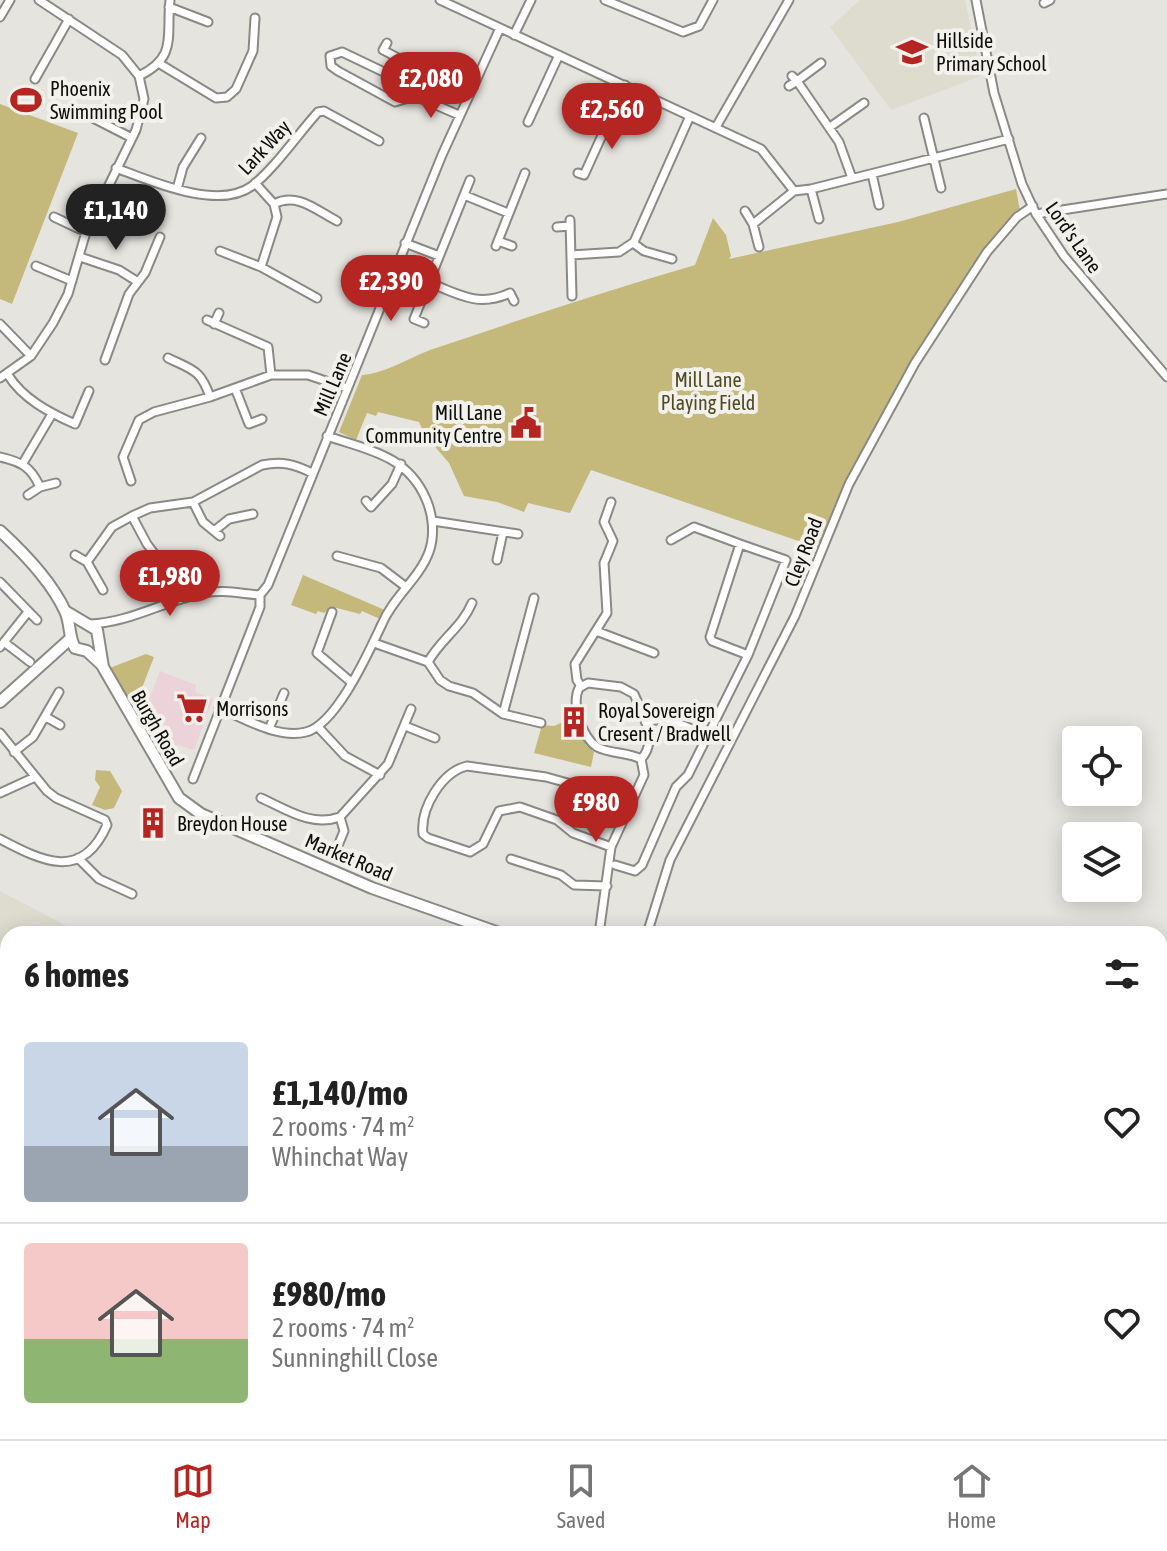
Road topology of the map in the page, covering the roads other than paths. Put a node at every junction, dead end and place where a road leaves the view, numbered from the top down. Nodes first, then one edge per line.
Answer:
1 (10, 0) edge
2 (39, 0) edge
3 (440, 0) edge
4 (531, 0) edge
5 (605, 0) edge
6 (713, 0) edge
7 (789, 0) edge
8 (976, 0) edge
9 (169, 3) edge
10 (0, 17) edge
11 (255, 18) dead end
12 (69, 19) junction
13 (203, 23) dead end
14 (500, 28) junction
15 (514, 35) junction
16 (387, 43) dead end
17 (559, 55) junction
18 (821, 63) dead end
19 (160, 64) junction
20 (139, 76) junction
21 (35, 79) dead end
22 (473, 81) junction
23 (625, 85) junction
24 (415, 96) junction
25 (864, 103) dead end
26 (459, 115) junction
27 (690, 116) junction
28 (93, 118) dead end
29 (924, 118) dead end
30 (528, 122) dead end
31 (716, 127) junction
32 (830, 127) junction
33 (132, 138) junction
34 (201, 138) dead end
35 (1009, 139) junction
36 (379, 141) dead end
37 (934, 158) junction
38 (116, 168) junction
39 (872, 174) junction
40 (524, 175) dead end
41 (584, 175) dead end
42 (852, 178) junction
43 (470, 180) dead end
44 (255, 183) junction
45 (941, 188) dead end
46 (177, 189) junction
47 (811, 189) junction
48 (794, 191) junction
49 (1167, 194) edge
50 (464, 195) junction
51 (274, 204) junction
52 (879, 205) dead end
53 (1034, 210) junction
54 (745, 211) dead end
55 (508, 213) junction
56 (54, 217) dead end
57 (819, 220) dead end
58 (337, 221) dead end
59 (753, 224) junction
60 (557, 227) dead end
61 (86, 232) junction
62 (160, 237) dead end
63 (405, 243) junction
64 (633, 243) junction
65 (512, 246) dead end
66 (759, 247) dead end
67 (220, 251) dead end
68 (571, 255) junction
69 (439, 256) junction
70 (80, 257) junction
71 (672, 259) dead end
72 (36, 266) dead end
73 (261, 267) junction
74 (145, 273) junction
75 (154, 278) dead end
76 (72, 281) junction
77 (138, 282) junction
78 (428, 282) junction
79 (512, 294) dead end
80 (572, 296) dead end
81 (317, 298) dead end
82 (219, 313) dead end
83 (424, 323) dead end
84 (0, 324) edge
85 (31, 356) junction
86 (168, 358) dead end
87 (105, 360) dead end
88 (271, 375) junction
89 (4, 377) edge
90 (1167, 377) edge
91 (235, 388) junction
92 (347, 388) junction
93 (89, 391) dead end
94 (210, 397) junction
95 (52, 414) junction
96 (262, 419) dead end
97 (327, 436) junction
98 (0, 457) edge
99 (23, 463) junction
100 (401, 464) junction
101 (312, 473) junction
102 (131, 481) dead end
103 (56, 483) dead end
104 (40, 487) junction
105 (28, 495) dead end
106 (193, 502) junction
107 (611, 502) dead end
108 (371, 507) dead end
109 (596, 507) dead end
110 (607, 512) junction
111 (253, 514) dead end
112 (132, 516) junction
113 (698, 516) dead end
114 (433, 521) junction
115 (694, 527) junction
116 (0, 531) edge
117 (503, 532) junction
118 (518, 534) dead end
119 (671, 540) dead end
120 (740, 544) junction
121 (75, 555) dead end
122 (337, 556) dead end
123 (497, 560) dead end
124 (87, 562) junction
125 (202, 567) dead end
126 (0, 582) edge
127 (406, 587) junction
128 (103, 590) dead end
129 (260, 595) junction
130 (534, 598) dead end
131 (472, 603) dead end
132 (65, 611) junction
133 (28, 612) junction
134 (332, 612) dead end
135 (37, 620) dead end
136 (113, 621) junction
137 (87, 624) junction
138 (596, 631) junction
139 (70, 636) junction
140 (98, 640) junction
141 (374, 643) junction
142 (2, 644) edge
143 (83, 651) junction
144 (654, 653) dead end
145 (20, 654) junction
146 (748, 655) junction
147 (15, 662) dead end
148 (428, 662) junction
149 (35, 664) junction
150 (103, 667) junction
151 (351, 682) junction
152 (581, 686) junction
153 (59, 692) dead end
154 (284, 693) dead end
155 (0, 702) edge
156 (219, 708) junction
157 (411, 709) dead end
158 (503, 714) junction
159 (46, 717) junction
160 (645, 721) junction
161 (541, 723) dead end
162 (60, 725) dead end
163 (405, 726) junction
164 (318, 727) junction
165 (269, 729) junction
166 (0, 733) edge
167 (706, 735) junction
168 (435, 738) dead end
169 (14, 752) junction
170 (641, 759) junction
171 (188, 768) dead end
172 (380, 775) junction
173 (33, 778) junction
174 (582, 787) dead end
175 (0, 793) edge
176 (261, 798) dead end
177 (186, 804) joint
178 (340, 817) junction
179 (0, 839) edge
180 (611, 847) junction
181 (337, 848) dead end
182 (78, 858) junction
183 (511, 859) dead end
184 (615, 865) dead end
185 (555, 873) junction
186 (552, 884) dead end
187 (607, 886) junction
188 (132, 894) dead end
189 (479, 926) edge
190 (600, 926) edge
191 (649, 926) edge

1 - 10 street
2 - 12 street
3 - 14 street
4 - 15 street
5 - 6 street
7 - 31 street
8 - 35 street, Lord's Lane
9 - 13 street
9 - 19 street
11 - 19 street
12 - 20 street
12 - 21 street
14 - 15 street
14 - 22 street, Mill Lane
15 - 17 street
16 - 22 street
17 - 23 street
17 - 30 street
18 - 32 street
19 - 20 street
20 - 33 street
22 - 26 street, Mill Lane
23 - 27 street
23 - 41 street
24 - 24 street
24 - 26 street
25 - 32 street
26 - 63 street, Mill Lane
27 - 31 street
27 - 64 street
28 - 33 street
29 - 37 street
31 - 48 street
32 - 42 street
33 - 38 street
34 - 46 street
35 - 37 street
35 - 53 street, Lord's Lane
36 - 44 street, Lark Way
37 - 39 street
37 - 45 street
38 - 46 street, Lark Way
38 - 61 street
39 - 42 street
39 - 52 street
40 - 55 street
42 - 47 street
43 - 50 street
44 - 46 street, Lark Way
44 - 51 street
47 - 48 street
47 - 57 street
48 - 59 street
49 - 53 street
50 - 55 street
50 - 69 street
51 - 58 street
51 - 73 street
53 - 90 street, Lord's Lane
53 - 191 street, Cley Road
54 - 59 street
55 - 65 street
56 - 61 street
59 - 66 street
60 - 68 street
61 - 70 street
62 - 74 street
63 - 69 street
63 - 92 street, Mill Lane
64 - 68 street
64 - 71 street
67 - 73 street
68 - 80 street
69 - 78 street
70 - 76 street
70 - 77 street
72 - 76 street
73 - 81 street
74 - 75 street
74 - 77 street
76 - 85 street
77 - 87 street
78 - 79 street
78 - 83 street
82 - 88 street
84 - 85 street
85 - 89 street
86 - 94 street
88 - 91 street
88 - 92 street
89 - 95 street
91 - 94 street
91 - 96 street
92 - 97 street, Mill Lane
93 - 95 street
94 - 102 street
95 - 99 street
97 - 100 street
97 - 101 street, Mill Lane
98 - 99 street
99 - 104 street
100 - 108 street
100 - 114 street
101 - 106 street
101 - 129 street, Mill Lane
103 - 104 street
104 - 105 street
106 - 111 street
106 - 112 street
107 - 110 street
109 - 110 street
110 - 138 street
112 - 124 street
112 - 125 street
113 - 115 street
114 - 117 street
114 - 127 street
115 - 119 street
115 - 120 street
116 - 132 street, Burgh Road
117 - 118 street
117 - 123 street
120 - 146 street
120 - 146 street
121 - 124 street
122 - 127 street
124 - 128 street
126 - 133 street
127 - 141 street
129 - 136 street
129 - 156 street, Mill Lane
130 - 158 street
131 - 148 street
132 - 137 street, Burgh Road
132 - 139 street, Burgh Road
133 - 135 street
133 - 142 street
134 - 151 street
136 - 137 street
136 - 140 street
137 - 139 street
137 - 140 street, Burgh Road
138 - 144 street
138 - 152 street
139 - 143 street, Burgh Road
139 - 149 street
140 - 143 street
140 - 150 street, Burgh Road
141 - 148 street
141 - 151 street
142 - 145 street
143 - 149 street
143 - 150 street, Burgh Road
145 - 147 street
145 - 149 street
146 - 167 street
148 - 158 street
149 - 155 street
150 - 177 street, Burgh Road
151 - 164 street
152 - 160 street
152 - 170 street
153 - 159 street
154 - 165 street
156 - 165 street
156 - 171 street, Mill Lane
157 - 163 street
158 - 161 street
159 - 162 street
159 - 169 street
160 - 167 street
160 - 170 street
163 - 168 street
163 - 172 street
164 - 165 street
164 - 172 street
166 - 169 street
167 - 184 street
169 - 173 street
170 - 180 street
172 - 178 street
173 - 175 street
173 - 182 street
174 - 180 street
176 - 178 street
177 - 189 street, Market Road
178 - 181 street
179 - 182 street
180 - 187 street
182 - 188 street
183 - 185 street
185 - 186 street
185 - 187 street
187 - 190 street

